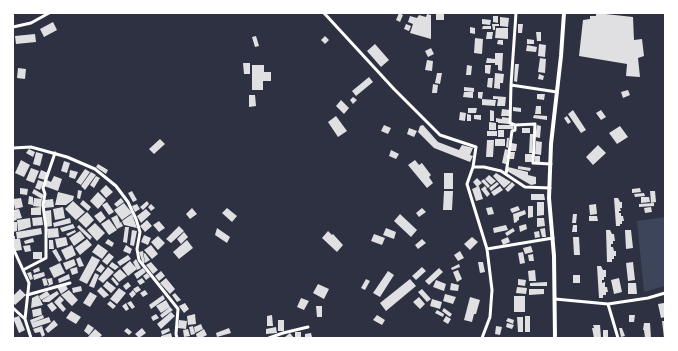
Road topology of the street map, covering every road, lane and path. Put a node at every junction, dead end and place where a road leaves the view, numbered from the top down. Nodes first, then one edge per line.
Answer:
1 (49, 13) edge
2 (324, 13) edge
3 (516, 13) edge
4 (564, 13) edge
5 (13, 27) edge
6 (511, 85) junction
7 (557, 92) junction
8 (515, 124) junction
9 (13, 148) edge
10 (55, 154) junction
11 (551, 164) junction
12 (473, 167) junction
13 (506, 174) junction
14 (550, 188) junction
15 (553, 238) junction
16 (13, 248) edge
17 (487, 249) junction
18 (23, 270) junction
19 (70, 283) dead end
20 (665, 293) edge
21 (27, 295) junction
22 (554, 299) junction
23 (608, 304) junction
24 (13, 308) edge
25 (24, 318) junction
26 (308, 327) dead end
27 (31, 338) edge
28 (177, 338) edge
29 (269, 338) edge
30 (482, 338) edge
31 (556, 338) edge
32 (618, 338) edge

1 - 5 street
2 - 12 street
3 - 6 street
4 - 7 main road
6 - 7 street
6 - 8 street
7 - 11 main road
8 - 11 street
8 - 13 street
9 - 10 street
10 - 18 street
10 - 28 street
11 - 14 main road
12 - 13 street
12 - 17 street
13 - 14 street
14 - 15 main road
15 - 17 street
15 - 22 main road
16 - 18 street
17 - 30 street
18 - 21 street
19 - 21 street
20 - 23 street
21 - 25 street
22 - 23 street
22 - 31 main road
23 - 32 street
24 - 25 street
25 - 27 street
26 - 29 street

